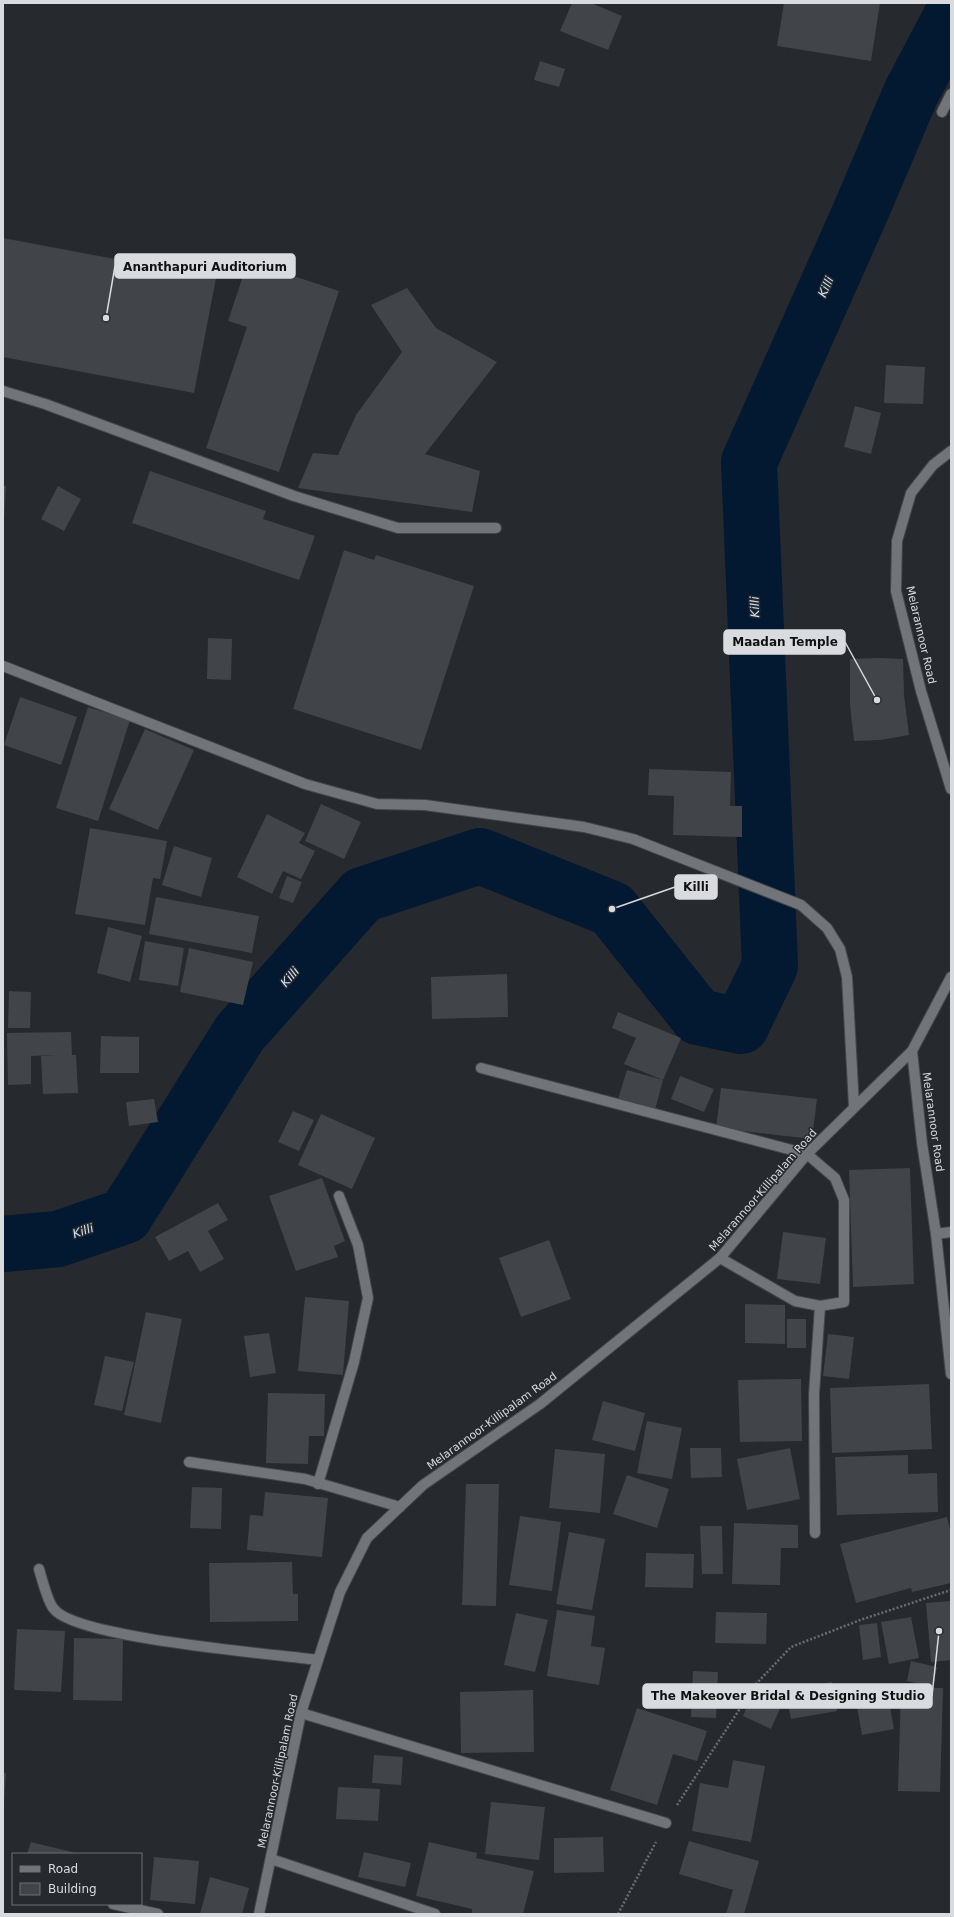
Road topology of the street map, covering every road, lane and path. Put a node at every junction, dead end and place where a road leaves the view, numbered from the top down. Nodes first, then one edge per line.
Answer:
1 (951, 94) edge
2 (942, 112) dead end
3 (3, 392) edge
4 (951, 451) edge
5 (496, 528) dead end
6 (3, 666) edge
7 (951, 789) edge
8 (951, 977) edge
9 (912, 1051) junction
10 (481, 1068) dead end
11 (854, 1106) junction
12 (807, 1154) junction
13 (339, 1196) dead end
14 (951, 1232) edge
15 (936, 1234) junction
16 (720, 1258) junction
17 (820, 1306) junction
18 (951, 1374) edge
19 (189, 1462) dead end
20 (318, 1484) junction
21 (400, 1506) junction
22 (816, 1533) dead end
23 (39, 1570) dead end
24 (951, 1590) edge
25 (318, 1660) junction
26 (301, 1713) junction
27 (666, 1823) junction
28 (272, 1859) junction
29 (118, 1905) edge
30 (158, 1914) edge
31 (259, 1914) edge
32 (435, 1914) edge
33 (618, 1914) edge

1 - 2 street
3 - 5 street
4 - 7 street, Melarannoor Road
6 - 11 street
8 - 9 street
9 - 11 street, Melarannoor-Killipalam Road
9 - 15 street, Melarannoor Road
10 - 12 street
11 - 12 street, Melarannoor-Killipalam Road
12 - 16 street, Melarannoor-Killipalam Road
12 - 17 street
13 - 20 street
14 - 15 street
15 - 18 street, Melarannoor Road
16 - 17 street
16 - 21 street, Melarannoor-Killipalam Road
17 - 22 street
19 - 20 street
20 - 21 street
21 - 25 street, Melarannoor-Killipalam Road
23 - 25 street
24 - 27 path
25 - 26 street, Melarannoor-Killipalam Road
26 - 27 street
26 - 28 street, Melarannoor-Killipalam Road
27 - 33 path
28 - 31 street, Melarannoor-Killipalam Road
28 - 32 street
29 - 30 street

